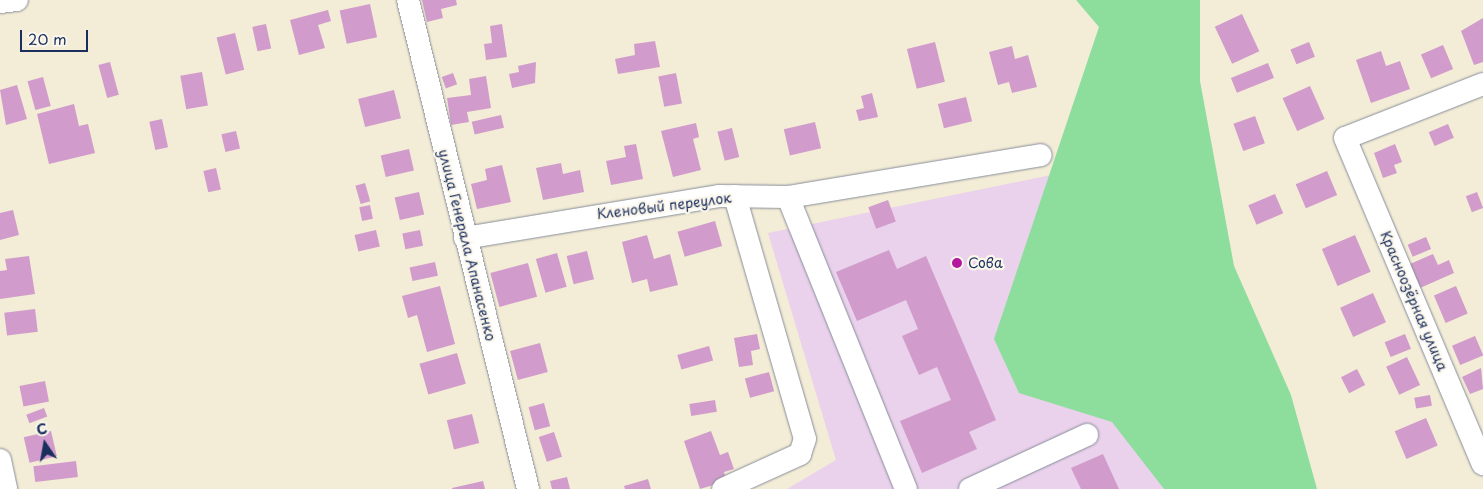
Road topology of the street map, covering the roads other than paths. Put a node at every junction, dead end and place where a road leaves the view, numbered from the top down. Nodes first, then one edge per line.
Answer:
1 (17, 0) edge
2 (408, 0) edge
3 (0, 2) edge
4 (1483, 84) edge
5 (1041, 155) dead end
6 (735, 196) junction
7 (788, 197) junction
8 (465, 238) junction
9 (1087, 435) dead end
10 (0, 460) edge
11 (1483, 464) edge
12 (6, 489) edge
13 (528, 489) edge
14 (723, 489) edge
15 (906, 489) edge
16 (970, 489) edge

1 - 3 street
2 - 8 street, улица Генерала Апанасенко
4 - 11 street, Красноозёрная улица
5 - 7 street, Кленовый переулок
6 - 7 street, Кленовый переулок
6 - 8 street, Кленовый переулок
6 - 14 street
7 - 15 street
8 - 13 street, улица Генерала Апанасенко
9 - 16 street
10 - 12 street

